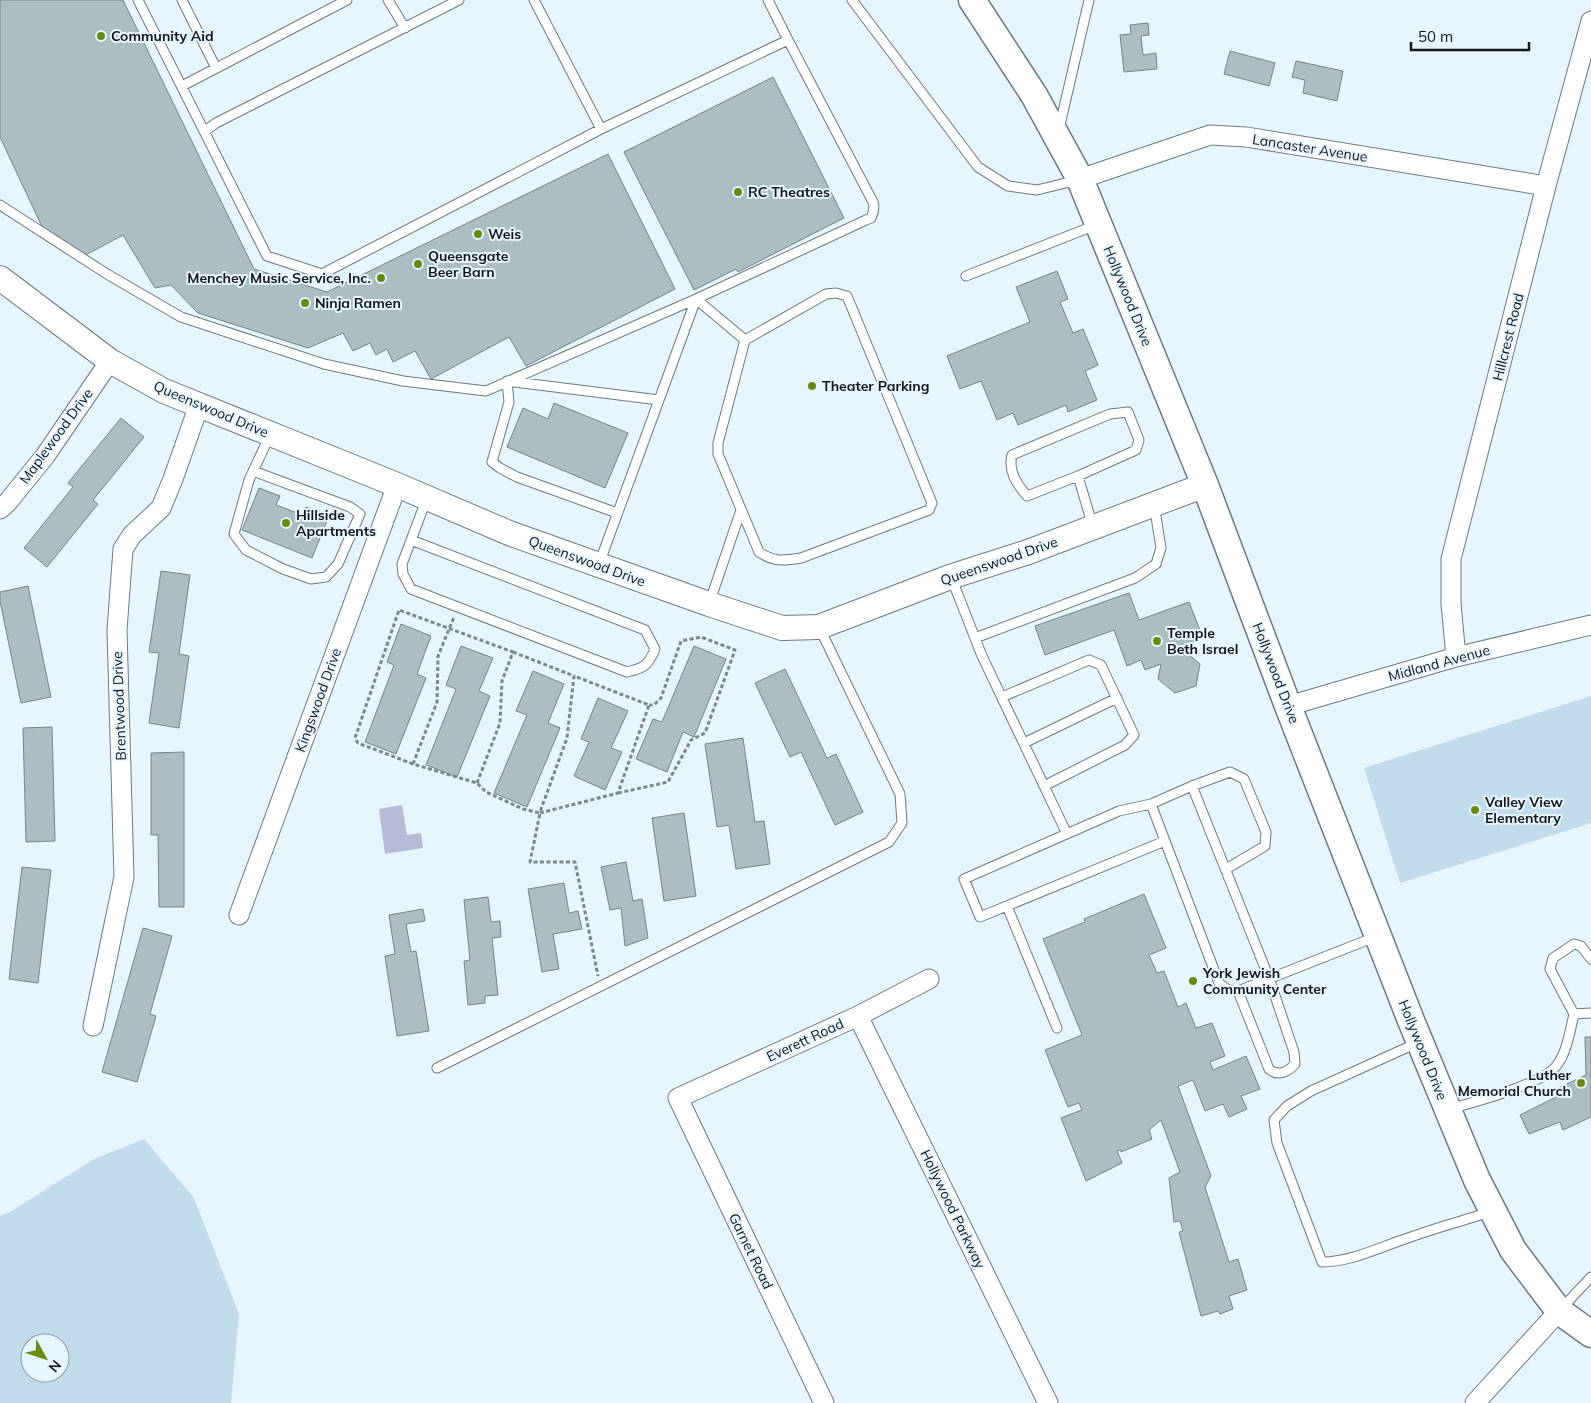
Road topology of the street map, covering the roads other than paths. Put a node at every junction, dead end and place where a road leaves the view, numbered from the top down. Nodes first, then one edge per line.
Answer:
1 (138, 0) edge
2 (182, 0) edge
3 (347, 0) edge
4 (388, 0) edge
5 (459, 0) edge
6 (534, 0) edge
7 (768, 0) edge
8 (852, 0) edge
9 (972, 0) edge
10 (1089, 0) edge
11 (1591, 21) edge
12 (405, 28) junction
13 (788, 40) junction
14 (216, 68) junction
15 (182, 86) junction
16 (601, 129) junction
17 (205, 131) junction
18 (1057, 137) junction
19 (1080, 180) junction
20 (1546, 186) junction
21 (0, 205) edge
22 (1098, 224) junction
23 (966, 276) dead end
24 (0, 278) edge
25 (696, 299) junction
26 (745, 340) junction
27 (110, 361) junction
28 (507, 381) junction
29 (659, 400) junction
30 (199, 405) junction
31 (270, 434) junction
32 (253, 471) junction
33 (1078, 476) junction
34 (397, 485) junction
35 (1205, 485) junction
36 (427, 498) junction
37 (1154, 504) junction
38 (0, 509) edge
39 (741, 510) junction
40 (617, 513) junction
41 (1093, 528) junction
42 (411, 540) junction
43 (598, 565) junction
44 (950, 577) junction
45 (709, 604) junction
46 (1591, 625) edge
47 (819, 627) junction
48 (975, 638) junction
49 (1456, 657) junction
50 (1002, 697) junction
51 (1117, 698) junction
52 (1288, 706) junction
53 (1024, 743) junction
54 (1044, 786) junction
55 (1192, 786) junction
56 (1151, 804) junction
57 (1067, 834) junction
58 (1165, 841) junction
59 (1226, 869) junction
60 (1007, 906) junction
61 (239, 915) dead end
62 (1378, 936) junction
63 (1591, 959) edge
64 (1269, 978) junction
65 (930, 979) dead end
66 (1238, 991) junction
67 (1591, 1013) edge
68 (1574, 1014) junction
69 (858, 1016) junction
70 (92, 1026) dead end
71 (1057, 1028) dead end
72 (1420, 1042) junction
73 (437, 1068) dead end
74 (678, 1098) joint
75 (1448, 1110) junction
76 (1493, 1211) junction
77 (1591, 1277) edge
78 (1559, 1311) junction
79 (1591, 1334) edge
80 (824, 1403) edge
81 (1048, 1403) edge
82 (1475, 1403) edge

1 - 15 lane
2 - 14 lane
3 - 14 lane
4 - 12 lane
5 - 12 lane
6 - 16 lane
7 - 13 lane
8 - 19 lane
9 - 18 main road, Hollywood Drive
10 - 18 lane
11 - 20 street, Hillcrest Road
12 - 17 lane
13 - 16 lane
13 - 25 lane
14 - 15 lane
15 - 17 lane
16 - 17 lane
18 - 19 main road, Hollywood Drive
19 - 20 street, Lancaster Avenue
19 - 22 main road, Hollywood Drive
20 - 49 street, Hillcrest Road
21 - 28 lane
22 - 23 lane
22 - 35 main road, Hollywood Drive
24 - 27 street, Queenswood Drive
25 - 26 lane
25 - 28 lane
25 - 29 lane
26 - 39 lane
26 - 39 lane
27 - 30 street, Queenswood Drive
27 - 38 street, Maplewood Drive
28 - 29 lane
28 - 40 lane
29 - 40 lane
30 - 31 street, Queenswood Drive
30 - 70 street, Brentwood Drive
31 - 32 lane
31 - 34 street, Queenswood Drive
32 - 32 lane
33 - 33 lane
33 - 41 lane
34 - 36 street, Queenswood Drive
34 - 61 street, Kingswood Drive
35 - 37 street, Queenswood Drive
35 - 52 main road, Hollywood Drive
36 - 42 lane
36 - 43 street, Queenswood Drive
37 - 41 street, Queenswood Drive
37 - 48 lane
39 - 45 lane
40 - 43 lane
41 - 44 street, Queenswood Drive
42 - 42 lane
43 - 45 street, Queenswood Drive
44 - 47 street, Queenswood Drive
44 - 48 lane
45 - 47 street, Queenswood Drive
46 - 49 street, Midland Avenue
47 - 73 lane
48 - 50 lane
49 - 52 street, Midland Avenue
50 - 51 lane
50 - 53 lane
51 - 53 lane
51 - 54 lane
52 - 62 main road, Hollywood Drive
53 - 54 lane
54 - 57 lane
55 - 56 lane
55 - 59 lane
55 - 59 lane
56 - 57 lane
56 - 58 lane
57 - 60 lane
58 - 60 lane
58 - 66 lane
59 - 64 lane
60 - 71 lane
62 - 64 lane
62 - 72 main road, Hollywood Drive
63 - 68 lane
64 - 66 lane
64 - 66 lane
65 - 69 street, Everett Road
67 - 68 lane
68 - 75 lane
69 - 74 street, Everett Road
69 - 81 street, Hollywood Parkway
72 - 75 main road, Hollywood Drive
72 - 76 lane
74 - 80 street, Garnet Road
75 - 76 main road, Hollywood Drive
76 - 78 main road, Hollywood Drive
77 - 78 lane
78 - 79 main road, Hollywood Drive
78 - 82 street

